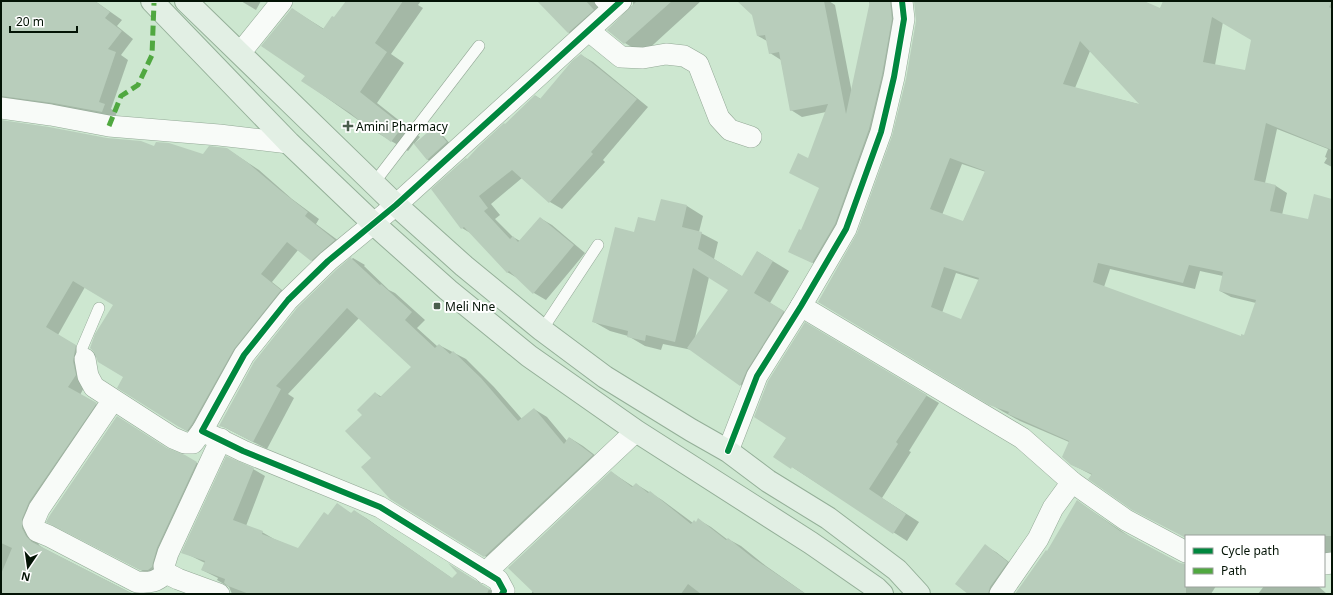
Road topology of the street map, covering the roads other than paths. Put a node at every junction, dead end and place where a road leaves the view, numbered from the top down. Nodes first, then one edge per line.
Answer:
1 (152, 1) edge
2 (186, 1) edge
3 (282, 1) edge
4 (902, 1) edge
5 (610, 4) edge
6 (589, 31) junction
7 (479, 46) dead end
8 (240, 53) junction
9 (1, 108) edge
10 (750, 137) dead end
11 (289, 143) junction
12 (374, 183) junction
13 (396, 205) junction
14 (374, 224) junction
15 (598, 246) dead end
16 (801, 306) junction
17 (99, 308) dead end
18 (542, 330) junction
19 (85, 359) joint
20 (114, 400) junction
21 (636, 431) junction
22 (211, 435) junction
23 (728, 451) junction
24 (1072, 482) junction
25 (1185, 551) edge
26 (166, 573) junction
27 (485, 574) junction
28 (219, 594) edge
29 (502, 594) edge
30 (882, 594) edge
31 (919, 594) edge
32 (1000, 594) edge

1 - 11 main road
2 - 8 main road
3 - 8 street
4 - 16 street
5 - 6 street
6 - 10 street
6 - 13 street
7 - 12 lane
8 - 12 main road
9 - 11 street
11 - 14 main road
12 - 13 main road
13 - 14 street
13 - 18 main road
14 - 21 main road
14 - 22 street
15 - 18 lane
16 - 23 street
16 - 24 street
17 - 19 lane
18 - 23 main road
19 - 20 street
20 - 22 street
20 - 26 street
21 - 27 street
21 - 30 main road
22 - 26 street
22 - 27 street
23 - 31 main road
24 - 25 street
24 - 32 street
26 - 28 street
27 - 29 street

